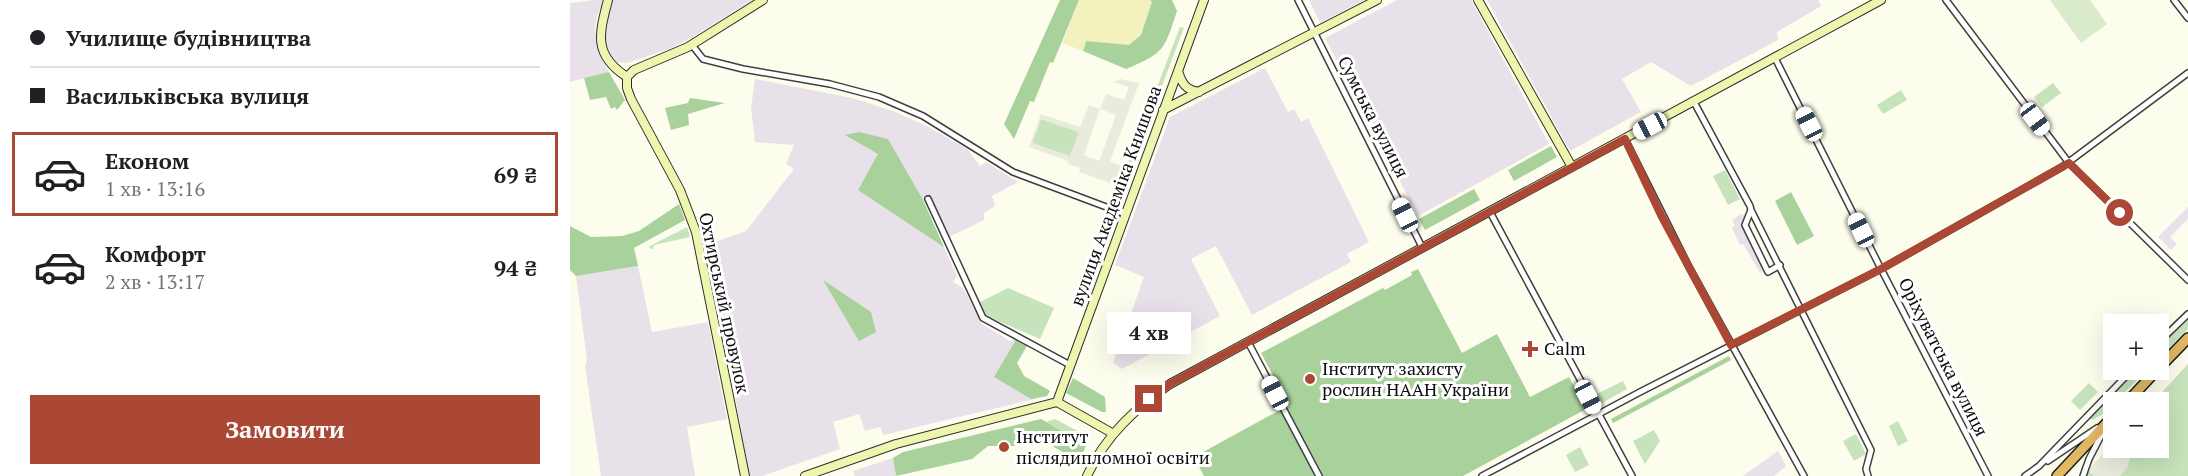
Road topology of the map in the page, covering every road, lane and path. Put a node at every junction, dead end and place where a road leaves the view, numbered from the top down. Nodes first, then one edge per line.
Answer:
1 (608, 0) edge
2 (763, 0) edge
3 (1204, 0) edge
4 (1298, 0) edge
5 (1377, 0) edge
6 (1478, 0) edge
7 (1881, 0) edge
8 (1946, 0) edge
9 (2174, 0) edge
10 (2188, 18) edge
11 (1315, 34) junction
12 (692, 45) junction
13 (1775, 58) junction
14 (1178, 71) junction
15 (2188, 73) edge
16 (627, 77) junction
17 (1201, 92) junction
18 (1694, 102) junction
19 (1163, 110) junction
20 (1625, 139) junction
21 (2069, 163) junction
22 (1572, 167) junction
23 (928, 199) dead end
24 (1751, 210) junction
25 (1490, 212) junction
26 (1125, 214) junction
27 (1422, 247) junction
28 (1780, 266) junction
29 (1881, 269) junction
30 (2188, 280) edge
31 (1803, 310) junction
32 (2188, 314) edge
33 (2169, 332) edge
34 (2188, 338) edge
35 (1248, 342) junction
36 (1731, 345) junction
37 (2169, 358) edge
38 (1070, 365) junction
39 (2122, 380) edge
40 (2148, 380) edge
41 (2136, 392) edge
42 (1057, 402) junction
43 (1597, 414) junction
44 (2103, 423) edge
45 (2103, 427) edge
46 (1112, 433) junction
47 (2103, 433) edge
48 (2039, 466) junction
49 (745, 476) edge
50 (804, 476) edge
51 (1087, 476) edge
52 (1319, 476) edge
53 (1482, 476) edge
54 (1632, 476) edge
55 (1804, 476) edge
56 (1868, 476) edge
57 (1988, 476) edge
58 (2025, 476) edge
59 (2057, 476) edge
60 (2083, 476) edge

1 - 16 main road
2 - 12 main road
3 - 14 main road, вулиця Академіка Книшова
4 - 11 street, Сумська вулиця
5 - 11 main road
6 - 22 main road
7 - 13 main road
8 - 21 street
9 - 10 street
11 - 17 main road
11 - 27 street, Сумська вулиця
12 - 16 main road
12 - 26 street
13 - 18 main road
13 - 29 street, Оріхуватська вулиця
14 - 17 main road
14 - 19 main road, вулиця Академіка Книшова
15 - 21 street
16 - 49 main road, Охтирський провулок
17 - 19 main road
18 - 20 main road
18 - 24 street
19 - 26 main road, вулиця Академіка Книшова
20 - 22 main road
20 - 36 street
21 - 29 street
21 - 30 street
22 - 25 main road
23 - 38 street
24 - 28 street
24 - 28 street
25 - 27 main road
25 - 43 street
26 - 38 main road, вулиця Академіка Книшова
27 - 35 main road
28 - 31 street
29 - 31 street
29 - 57 street, Оріхуватська вулиця
31 - 36 street
31 - 56 street
32 - 33 street
34 - 37 highway
35 - 46 main road
35 - 52 street
36 - 43 street
36 - 55 street
38 - 42 main road, вулиця Академіка Книшова
39 - 48 street
40 - 41 highway
42 - 46 main road
42 - 50 main road
43 - 53 street
43 - 54 street
44 - 48 street
45 - 59 highway
46 - 51 main road
47 - 60 street
48 - 58 street

